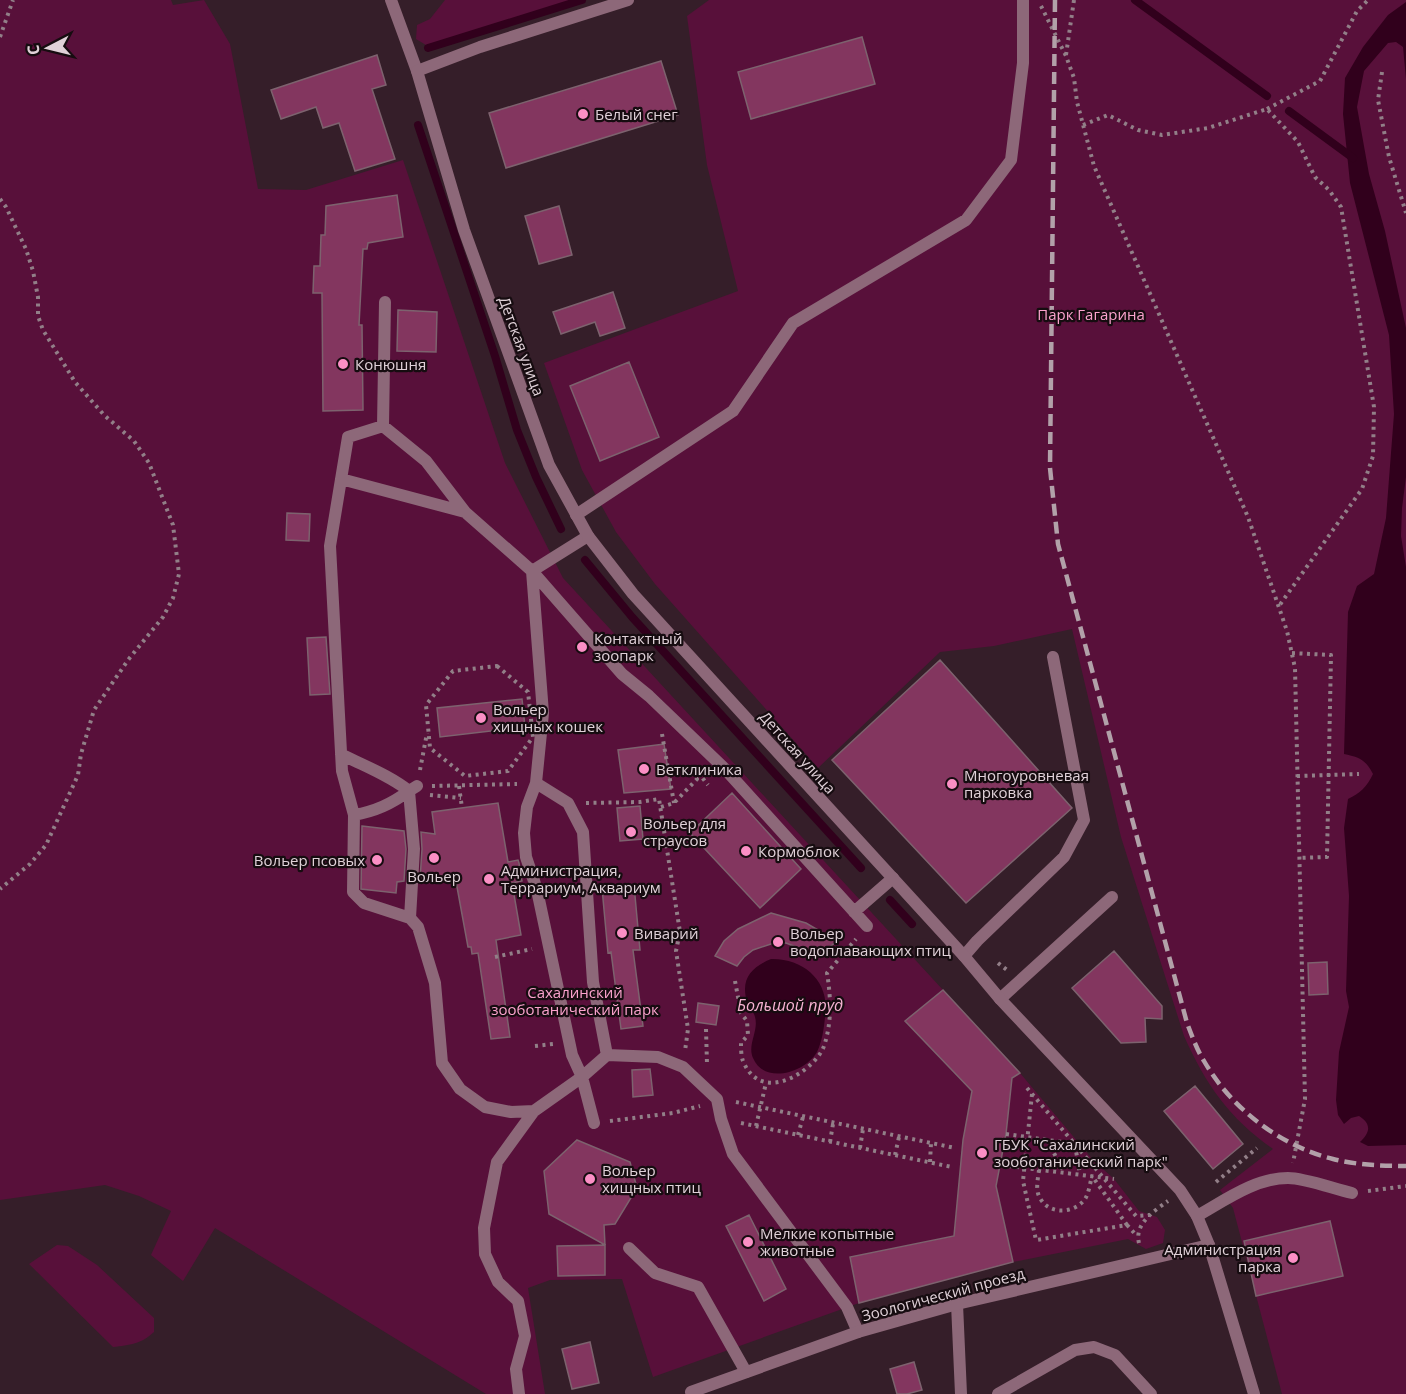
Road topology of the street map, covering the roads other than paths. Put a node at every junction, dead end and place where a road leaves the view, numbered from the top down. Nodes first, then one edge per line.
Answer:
1 (391, 0) edge
2 (628, 0) edge
3 (1023, 0) edge
4 (417, 70) junction
5 (385, 302) dead end
6 (382, 426) junction
7 (341, 479) junction
8 (465, 512) junction
9 (576, 516) junction
10 (588, 536) junction
11 (532, 571) junction
12 (1053, 657) dead end
13 (341, 754) junction
14 (536, 783) junction
15 (413, 788) junction
16 (354, 815) junction
17 (893, 878) junction
18 (1112, 897) dead end
19 (854, 912) junction
20 (410, 918) junction
21 (867, 926) road end
22 (964, 956) junction
23 (1000, 999) junction
24 (606, 1055) junction
25 (582, 1077) junction
26 (534, 1111) junction
27 (594, 1123) road end
28 (1352, 1193) road end
29 (1197, 1216) junction
30 (1209, 1245) junction
31 (628, 1248) dead end
32 (957, 1305) junction
33 (858, 1332) junction
34 (746, 1372) junction
35 (688, 1393) edge
36 (519, 1394) edge
37 (961, 1394) edge
38 (998, 1394) edge
39 (1151, 1394) edge
40 (1254, 1394) edge

1 - 4 street, Детская улица
2 - 4 street
3 - 9 street
4 - 9 street, Детская улица
5 - 6 street
6 - 7 street
6 - 8 street
7 - 8 street
7 - 13 street
8 - 11 street
9 - 10 street, Детская улица
10 - 11 street
10 - 17 street, Детская улица
11 - 14 street
11 - 19 street
12 - 22 street
13 - 15 street
13 - 16 street
14 - 24 street
14 - 25 street
15 - 16 street
15 - 20 street
16 - 20 street
17 - 19 street
17 - 22 street, Детская улица
18 - 23 street
19 - 21 street
20 - 26 street
22 - 23 street, Детская улица
23 - 29 street, Детская улица
24 - 25 street
24 - 33 street
25 - 26 street
25 - 27 street
26 - 36 street
28 - 29 street
29 - 30 street, Детская улица
30 - 32 street, Зоологический проезд
30 - 40 street, Детская улица
31 - 34 street
32 - 33 street, Зоологический проезд
32 - 37 street
33 - 34 street, Зоологический проезд
34 - 35 street, Зоологический проезд
38 - 39 street

